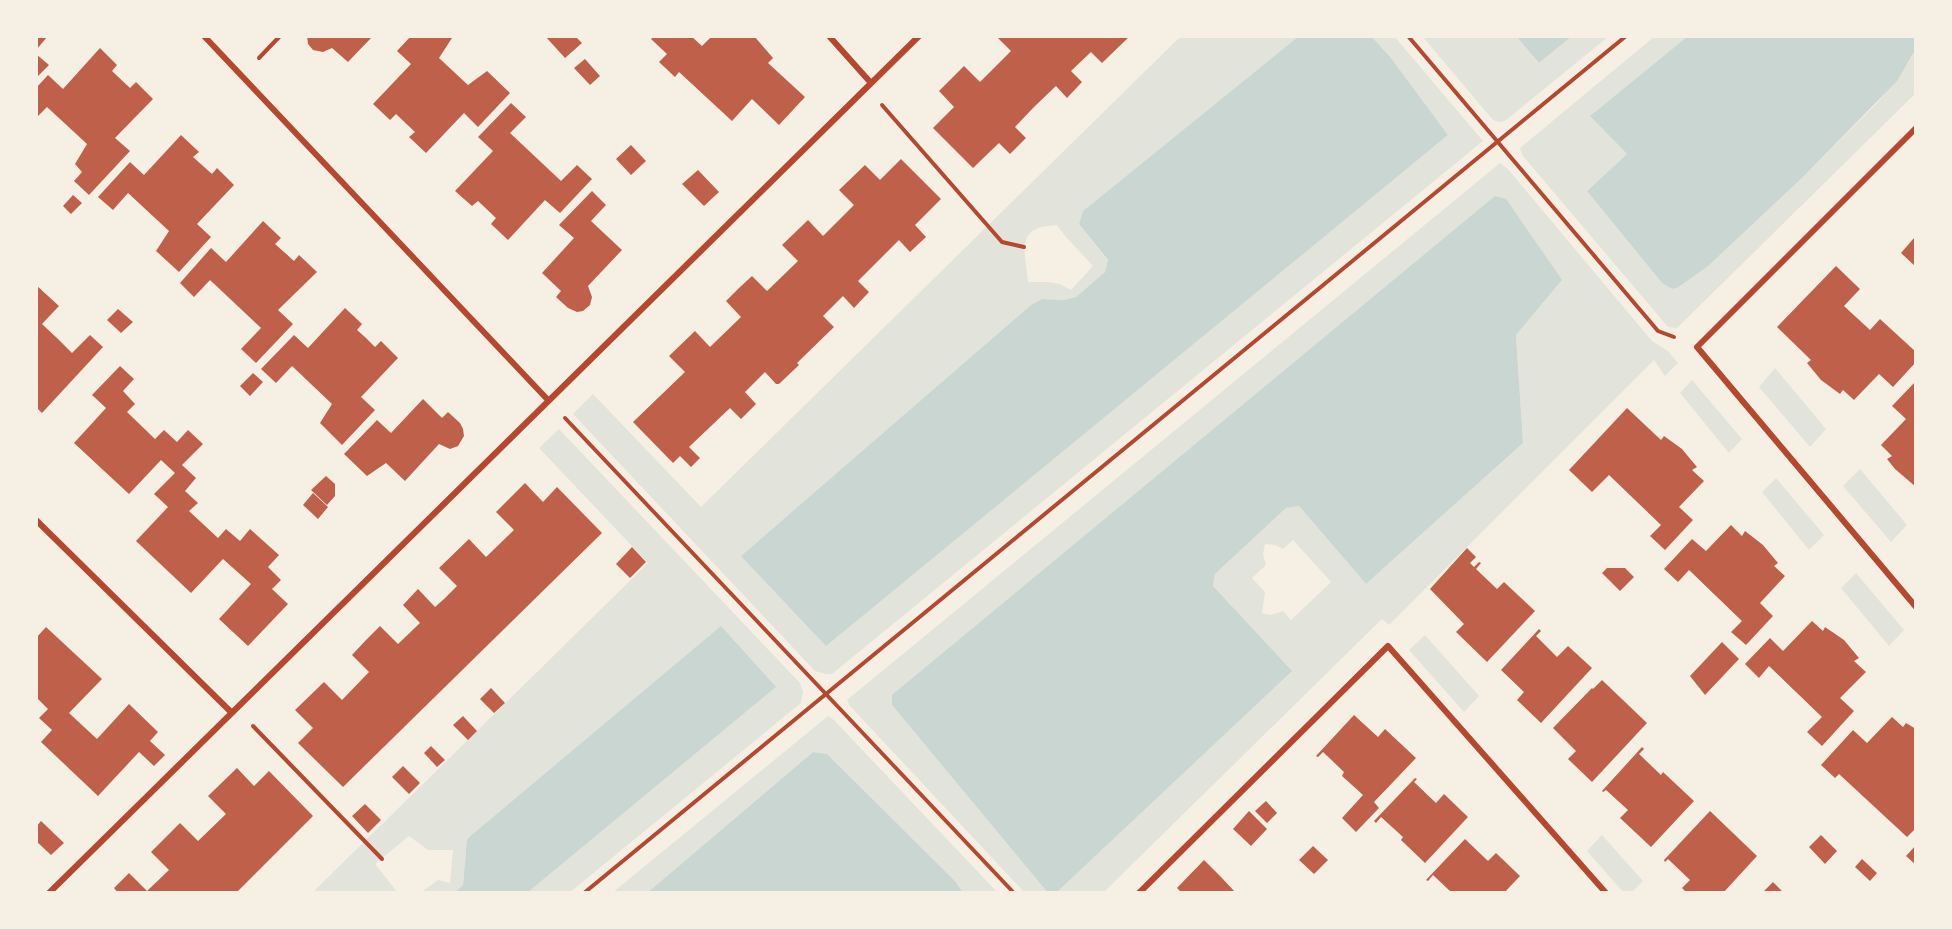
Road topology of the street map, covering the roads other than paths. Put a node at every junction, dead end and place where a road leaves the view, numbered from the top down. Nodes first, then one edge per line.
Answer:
1 (204, 36) edge
2 (829, 36) edge
3 (919, 36) edge
4 (871, 83) junction
5 (1916, 128) edge
6 (548, 400) junction
7 (36, 520) edge
8 (1916, 607) edge
9 (232, 713) junction
10 (49, 893) edge
11 (1140, 893) edge
12 (1606, 893) edge

1 - 6 street
2 - 4 street
3 - 4 street
4 - 6 street
5 - 8 street
6 - 9 street
7 - 9 street
9 - 10 street
11 - 12 street

